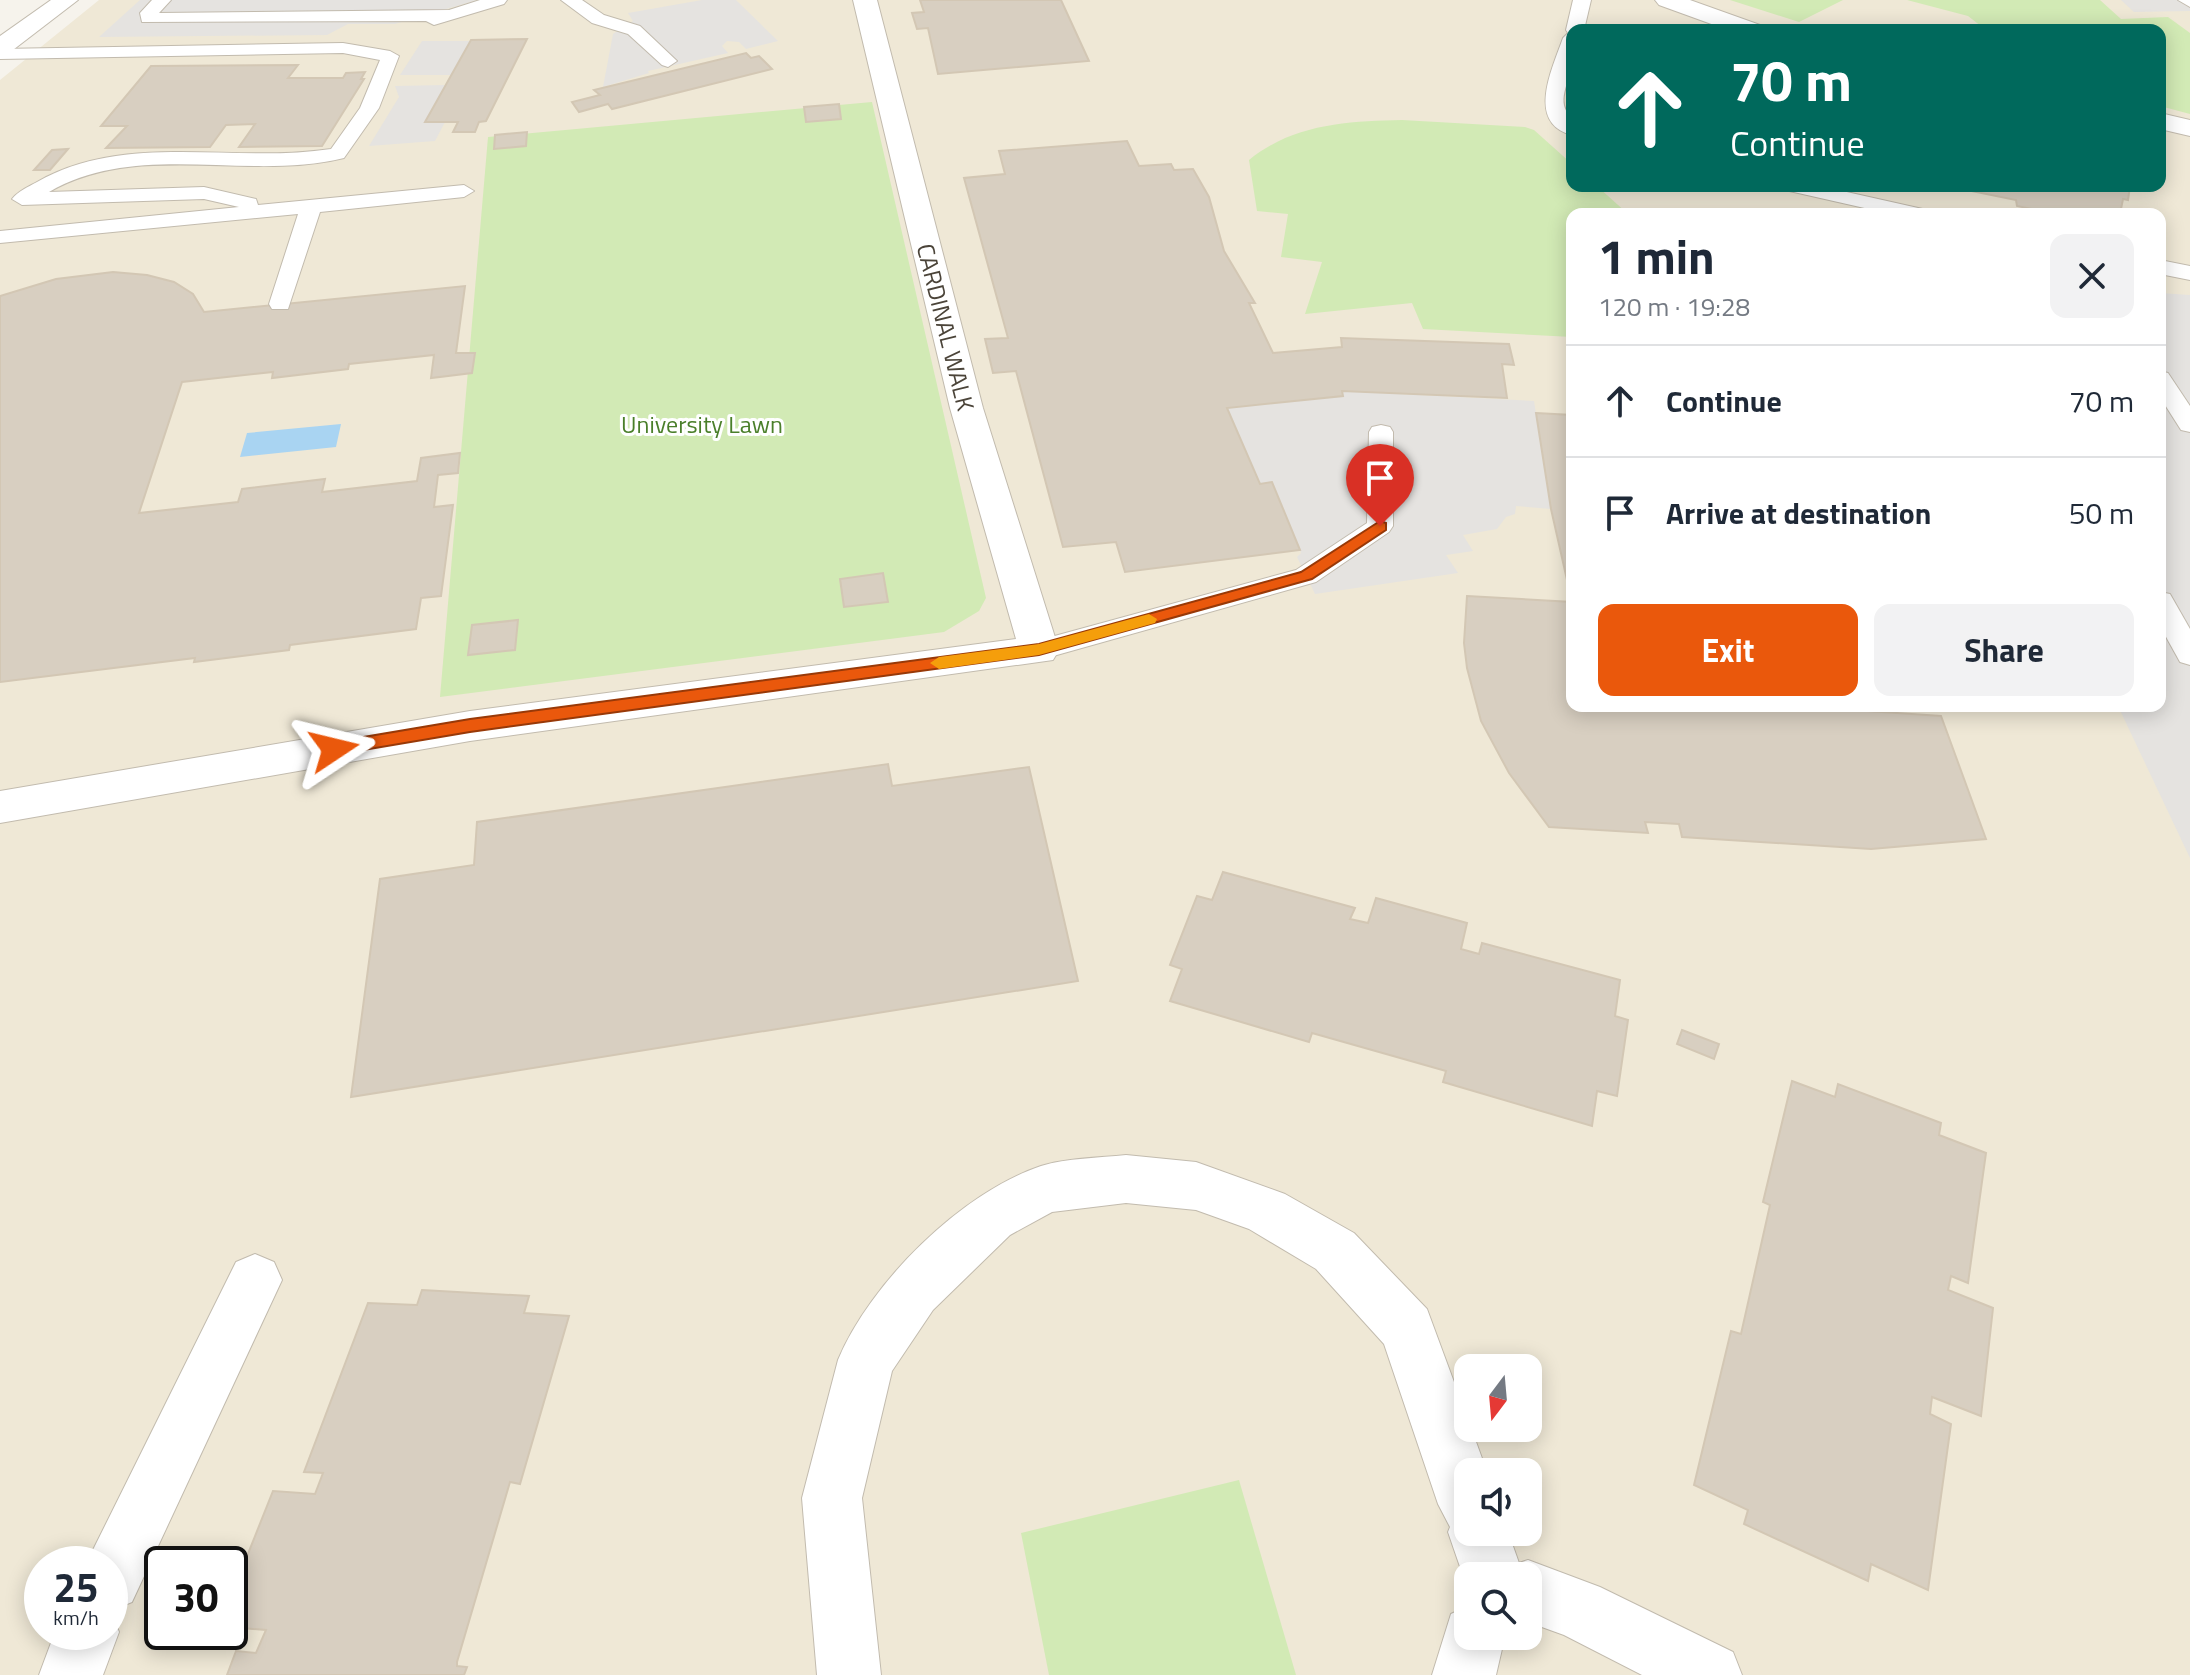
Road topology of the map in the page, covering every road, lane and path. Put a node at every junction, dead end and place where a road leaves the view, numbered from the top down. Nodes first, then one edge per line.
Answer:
1 (66, 0) edge
2 (162, 0) edge
3 (498, 0) edge
4 (570, 0) edge
5 (865, 0) edge
6 (1582, 0) edge
7 (1667, 0) edge
8 (453, 15) junction
9 (1576, 24) edge
10 (1734, 24) edge
11 (343, 48) junction
12 (0, 51) edge
13 (1566, 56) edge
14 (668, 61) dead end
15 (2166, 122) edge
16 (1566, 123) edge
17 (2190, 128) edge
18 (464, 191) dead end
19 (1821, 192) edge
20 (22, 199) junction
21 (0, 200) edge
22 (311, 206) junction
23 (1893, 208) edge
24 (275, 209) junction
25 (0, 237) edge
26 (2166, 268) edge
27 (2190, 273) edge
28 (280, 304) dead end
29 (2166, 387) edge
30 (2190, 425) edge
31 (1381, 432) dead end
32 (2166, 612) edge
33 (1039, 650) junction
34 (2190, 655) edge
35 (0, 807) edge
36 (255, 1280) dead end
37 (1454, 1464) edge
38 (126, 1546) edge
39 (1542, 1596) edge
40 (80, 1650) edge
41 (1470, 1650) edge
42 (71, 1675) edge
43 (849, 1675) edge
44 (1464, 1675) edge
45 (1710, 1675) edge

1 - 12 street
2 - 8 lane
3 - 8 lane
4 - 14 lane
5 - 33 street, CARDINAL WALK
6 - 9 lane
7 - 10 street
8 - 11 lane
11 - 12 lane
11 - 20 lane
13 - 16 lane
15 - 17 street
18 - 22 lane
19 - 23 lane
20 - 21 lane
20 - 24 lane
22 - 24 lane
22 - 28 lane
24 - 25 lane
26 - 27 lane
29 - 30 lane
31 - 33 lane
32 - 34 lane
33 - 35 street
36 - 38 street
37 - 43 street
39 - 45 street
40 - 42 street
41 - 44 street

